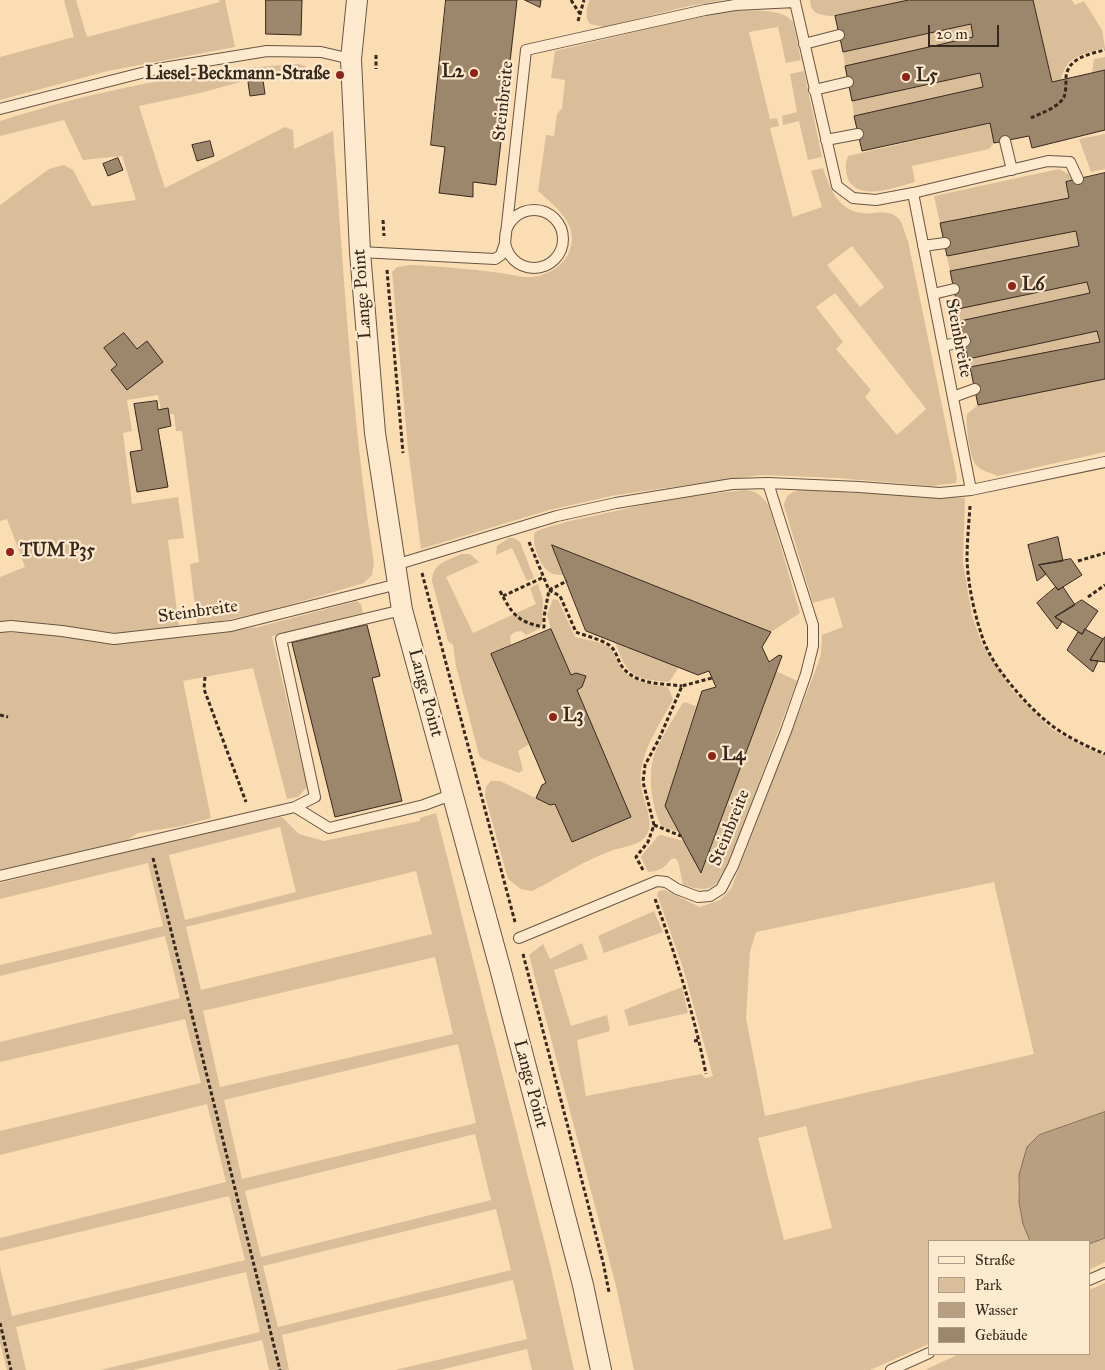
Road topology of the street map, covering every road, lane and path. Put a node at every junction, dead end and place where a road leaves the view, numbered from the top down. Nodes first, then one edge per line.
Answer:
1 (357, 0) edge
2 (570, 0) edge
3 (795, 1) edge
4 (580, 15) dead end
5 (839, 36) dead end
6 (804, 44) junction
7 (1105, 50) edge
8 (351, 59) junction
9 (848, 82) dead end
10 (814, 90) junction
11 (0, 109) edge
12 (1030, 118) dead end
13 (858, 134) dead end
14 (826, 140) junction
15 (1005, 141) dead end
16 (1012, 170) junction
17 (1078, 179) dead end
18 (913, 193) junction
19 (506, 234) junction
20 (945, 244) dead end
21 (923, 246) junction
22 (360, 252) junction
23 (387, 274) dead end
24 (954, 289) dead end
25 (932, 294) junction
26 (965, 341) dead end
27 (943, 346) junction
28 (975, 389) dead end
29 (953, 397) junction
30 (404, 462) dead end
31 (1105, 462) edge
32 (768, 484) junction
33 (971, 490) junction
34 (522, 526) junction
35 (1105, 553) edge
36 (1078, 561) dead end
37 (396, 575) junction
38 (544, 578) junction
39 (423, 580) dead end
40 (567, 581) dead end
41 (1105, 585) edge
42 (549, 590) junction
43 (500, 591) dead end
44 (503, 596) junction
45 (1088, 597) dead end
46 (402, 610) junction
47 (0, 627) edge
48 (205, 677) dead end
49 (712, 678) dead end
50 (682, 686) junction
51 (0, 715) edge
52 (8, 717) dead end
53 (1105, 754) edge
54 (451, 795) junction
55 (295, 807) junction
56 (252, 817) junction
57 (654, 824) junction
58 (681, 836) dead end
59 (148, 840) junction
60 (0, 876) edge
61 (650, 884) junction
62 (512, 913) dead end
63 (519, 938) dead end
64 (676, 956) junction
65 (672, 958) dead end
66 (524, 960) dead end
67 (699, 1040) junction
68 (694, 1041) dead end
69 (706, 1074) dead end
70 (1105, 1273) edge
71 (1090, 1280) edge
72 (610, 1298) dead end
73 (0, 1322) edge
74 (928, 1353) edge
75 (11, 1370) edge
76 (280, 1370) edge
77 (601, 1370) edge
78 (891, 1370) edge

1 - 8 street, Lange Point
2 - 4 path
3 - 6 lane, Steinbreite
3 - 19 lane, Steinbreite
5 - 6 lane
6 - 10 lane, Steinbreite
7 - 12 path
8 - 11 lane
8 - 22 street, Lange Point
9 - 10 lane
10 - 14 lane, Steinbreite
13 - 14 lane
14 - 18 lane, Steinbreite
15 - 16 lane
16 - 17 lane, Steinbreite
16 - 18 lane, Steinbreite
18 - 21 lane, Steinbreite
19 - 19 lane
19 - 22 lane, Steinbreite
20 - 21 lane
21 - 25 lane, Steinbreite
22 - 37 street, Lange Point
23 - 30 path, Lange Point
24 - 25 lane
25 - 27 lane, Steinbreite
26 - 27 lane
27 - 29 lane, Steinbreite
28 - 29 lane
29 - 33 lane, Steinbreite
31 - 33 lane, Steinbreite
32 - 33 lane, Steinbreite
32 - 34 lane, Steinbreite
32 - 61 lane, Steinbreite
33 - 53 path
34 - 37 lane, Steinbreite
34 - 38 path
35 - 36 path
37 - 46 street, Lange Point
37 - 47 lane, Steinbreite
38 - 42 path
38 - 44 path
39 - 62 path, Lange Point
40 - 42 path
41 - 45 path
42 - 44 path
42 - 50 path
43 - 44 path
46 - 54 street, Lange Point
46 - 55 lane
48 - 56 path
49 - 50 path
50 - 57 path
51 - 52 path
54 - 55 lane
54 - 77 street, Lange Point
55 - 56 lane
56 - 59 lane
57 - 58 path
57 - 61 path
59 - 60 lane
59 - 76 path
61 - 63 lane, Steinbreite
61 - 64 path
64 - 65 path
64 - 67 path
66 - 72 path, Lange Point
67 - 68 path
67 - 69 path
70 - 71 lane
73 - 75 path
74 - 78 lane

